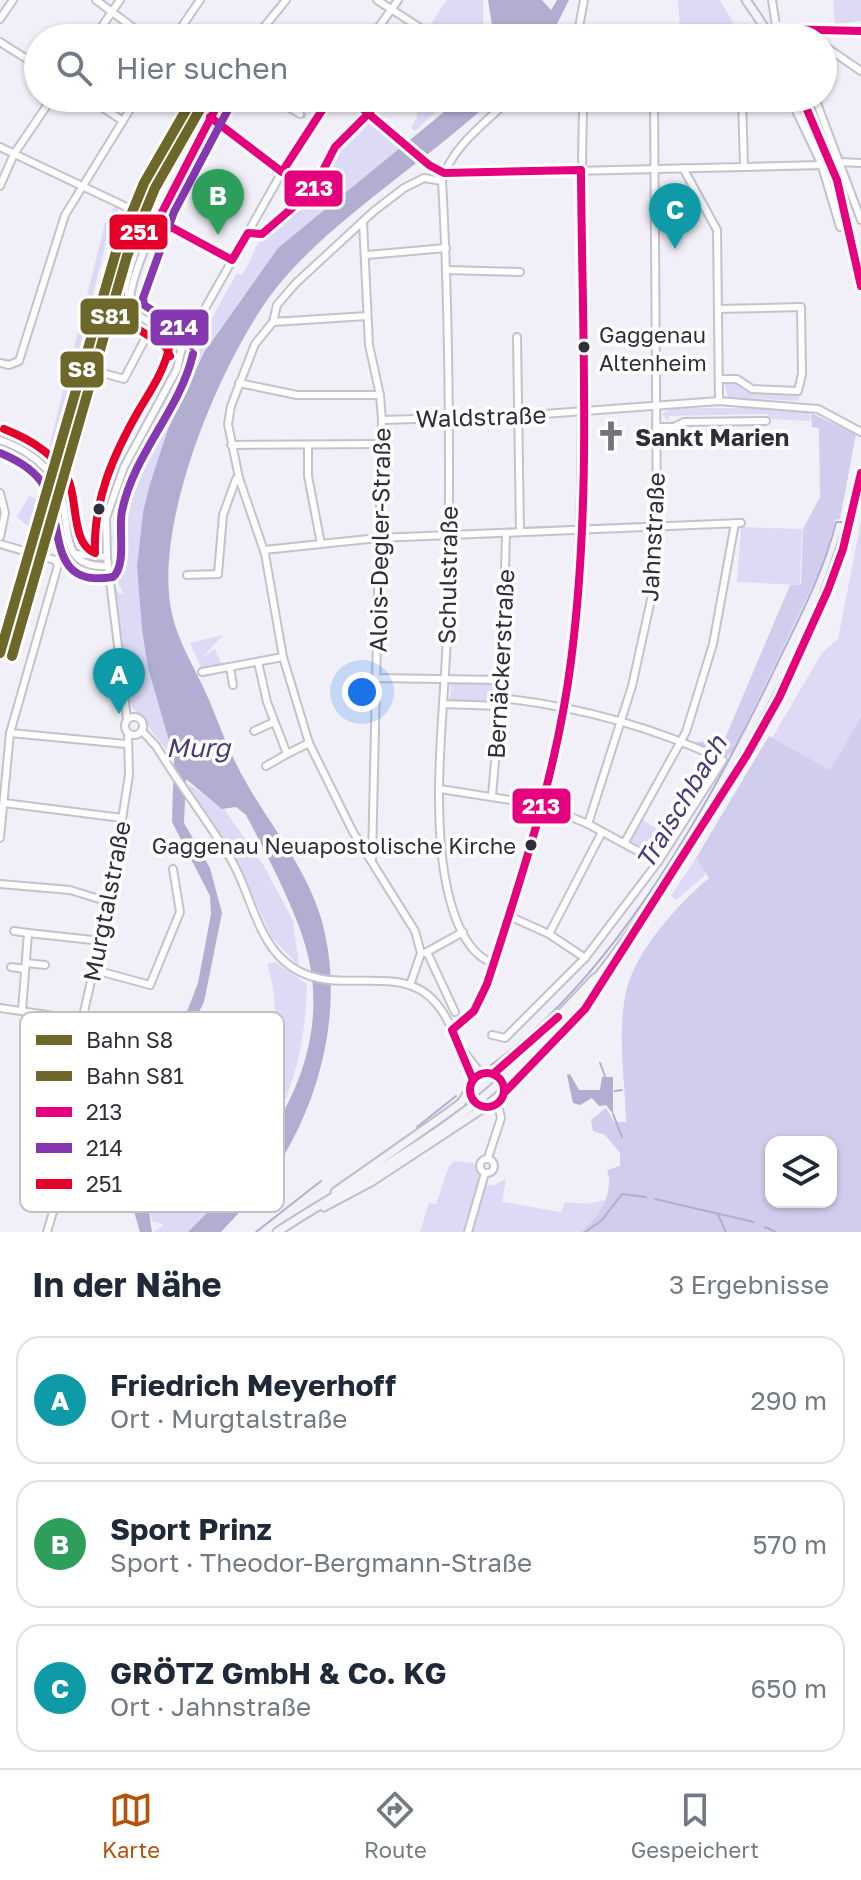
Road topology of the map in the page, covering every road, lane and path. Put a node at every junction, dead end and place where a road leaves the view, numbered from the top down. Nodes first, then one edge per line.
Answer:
1 (13, 0) edge
2 (96, 0) edge
3 (120, 0) edge
4 (200, 0) edge
5 (286, 0) edge
6 (377, 0) edge
7 (398, 0) edge
8 (584, 0) edge
9 (746, 0) edge
10 (772, 0) edge
11 (391, 9) junction
12 (112, 12) junction
13 (0, 19) edge
14 (104, 24) edge
15 (128, 24) edge
16 (184, 24) edge
17 (266, 24) edge
18 (381, 24) edge
19 (414, 24) edge
20 (580, 24) edge
21 (762, 24) edge
22 (775, 24) edge
23 (837, 30) edge
24 (861, 31) edge
25 (0, 42) edge
26 (837, 55) edge
27 (24, 57) edge
28 (861, 71) edge
29 (42, 112) edge
30 (109, 112) edge
31 (128, 112) edge
32 (213, 112) edge
33 (297, 112) edge
34 (318, 112) edge
35 (370, 112) joint
36 (497, 112) edge
37 (583, 112) dead end
38 (654, 112) edge
39 (742, 112) edge
40 (797, 112) edge
41 (808, 112) edge
42 (820, 112) edge
43 (300, 114) tunnel mouth
44 (210, 117) junction
45 (123, 121) junction
46 (0, 147) edge
47 (14, 154) junction
48 (840, 162) junction
49 (861, 163) edge
50 (822, 165) junction
51 (744, 166) junction
52 (654, 168) junction
53 (683, 168) junction
54 (581, 170) junction
55 (282, 172) junction
56 (443, 177) junction
57 (0, 186) edge
58 (80, 187) junction
59 (158, 220) junction
60 (861, 220) edge
61 (363, 222) junction
62 (840, 227) dead end
63 (248, 233) junction
64 (446, 248) junction
65 (367, 255) junction
66 (232, 260) junction
67 (447, 270) junction
68 (520, 272) dead end
69 (861, 286) edge
70 (718, 309) junction
71 (367, 316) junction
72 (273, 322) junction
73 (153, 324) junction
74 (517, 337) dead end
75 (181, 351) junction
76 (0, 363) edge
77 (719, 379) junction
78 (239, 383) junction
79 (380, 395) junction
80 (719, 401) junction
81 (656, 406) junction
82 (583, 411) junction
83 (517, 416) junction
84 (448, 419) junction
85 (382, 420) junction
86 (766, 421) dead end
87 (656, 427) junction
88 (861, 432) edge
89 (0, 440) edge
90 (381, 444) junction
91 (231, 445) junction
92 (308, 445) junction
93 (68, 472) dead end
94 (861, 473) edge
95 (239, 478) junction
96 (0, 493) edge
97 (657, 524) junction
98 (580, 529) junction
99 (520, 532) junction
100 (506, 533) junction
101 (448, 536) junction
102 (0, 537) edge
103 (378, 538) junction
104 (0, 544) edge
105 (321, 544) junction
106 (264, 550) junction
107 (75, 554) junction
108 (107, 557) junction
109 (108, 566) junction
110 (187, 575) dead end
111 (283, 657) junction
112 (258, 662) junction
113 (230, 667) junction
114 (202, 672) dead end
115 (376, 678) junction
116 (445, 679) junction
117 (502, 680) junction
118 (233, 685) dead end
119 (501, 702) junction
120 (443, 704) junction
121 (564, 705) junction
122 (131, 718) junction
123 (622, 719) junction
124 (274, 722) junction
125 (254, 731) dead end
126 (10, 733) junction
127 (135, 733) junction
128 (680, 740) junction
129 (309, 743) junction
130 (126, 744) junction
131 (287, 754) junction
132 (129, 758) junction
133 (266, 766) dead end
134 (440, 789) junction
135 (492, 796) junction
136 (4, 803) junction
137 (542, 805) junction
138 (122, 818) junction
139 (588, 824) junction
140 (602, 832) junction
141 (0, 838) edge
142 (625, 842) junction
143 (658, 862) junction
144 (374, 864) junction
145 (173, 869) dead end
146 (0, 884) edge
147 (109, 902) junction
148 (507, 915) junction
149 (14, 931) dead end
150 (463, 932) junction
151 (28, 933) junction
152 (549, 934) junction
153 (102, 941) junction
154 (424, 952) junction
155 (585, 958) junction
156 (492, 963) junction
157 (45, 965) dead end
158 (26, 966) junction
159 (11, 967) dead end
160 (609, 967) junction
161 (95, 970) junction
162 (410, 985) junction
163 (0, 1008) edge
164 (22, 1011) junction
165 (29, 1012) edge
166 (83, 1012) edge
167 (455, 1012) dead end
168 (453, 1033) junction
169 (492, 1035) dead end
170 (481, 1074) junction
171 (496, 1076) junction
172 (473, 1080) junction
173 (470, 1090) junction
174 (504, 1090) junction
175 (498, 1104) junction
176 (484, 1107) junction
177 (331, 1197) junction
178 (53, 1212) edge
179 (47, 1232) edge
180 (277, 1232) edge
181 (468, 1232) edge

1 - 13 street
2 - 12 street
3 - 12 street
4 - 16 street
5 - 17 street
6 - 11 street
7 - 11 street
8 - 20 street
9 - 21 main road, bridge
10 - 22 street
11 - 18 street
11 - 19 street
12 - 14 street
12 - 15 street
23 - 24 street
25 - 27 street
26 - 28 street
29 - 47 street
30 - 45 street
31 - 45 street
32 - 44 street
33 - 43 street
34 - 55 street, Murgtalstraße
35 - 56 street
35 - 63 street
36 - 56 street
37 - 54 street
38 - 52 street, Jahnstraße
39 - 51 street
40 - 50 street
41 - 69 main road
42 - 48 street
44 - 55 street
44 - 59 street
45 - 58 street
46 - 47 street
47 - 57 street
47 - 58 street
48 - 49 street
48 - 60 street
50 - 51 street
50 - 62 street
51 - 53 street
52 - 53 street
52 - 54 street
52 - 81 street, Jahnstraße
53 - 70 street
54 - 56 street
54 - 82 street
55 - 63 street, Murgtalstraße
56 - 61 street
56 - 64 street, Schulstraße
58 - 59 street
58 - 76 street
59 - 66 street
59 - 73 street
61 - 65 street, Alois-Degler-Straße
61 - 72 street
63 - 66 street, Murgtalstraße
64 - 65 street
64 - 67 street, Schulstraße
65 - 71 street, Alois-Degler-Straße
66 - 75 street, Murgtalstraße
67 - 68 street
67 - 84 street, Schulstraße
70 - 77 street
70 - 77 street
71 - 72 street
71 - 79 street, Alois-Degler-Straße
72 - 78 street
73 - 75 street
73 - 93 street
74 - 83 street
75 - 108 street, Murgtalstraße
77 - 80 street
78 - 79 street
78 - 91 street
79 - 85 street, Alois-Degler-Straße
80 - 81 street, Waldstraße
80 - 88 street, Waldstraße
81 - 82 street, Waldstraße
81 - 87 street, Jahnstraße
82 - 83 street, Waldstraße
82 - 98 street
83 - 84 street, Waldstraße
83 - 99 street
84 - 85 street, Waldstraße
84 - 101 street, Schulstraße
85 - 90 street, Alois-Degler-Straße
86 - 87 street
87 - 97 street, Jahnstraße
89 - 107 street
90 - 92 street
90 - 103 street, Alois-Degler-Straße
91 - 92 street
91 - 95 street
92 - 105 street
94 - 160 main road
95 - 106 street
95 - 110 street
96 - 102 street
97 - 98 street
97 - 123 street, Jahnstraße
97 - 128 street
98 - 99 street
98 - 121 street
99 - 100 street
100 - 101 street
100 - 117 street, Bernäckerstraße
101 - 103 street
101 - 116 street, Schulstraße
103 - 105 street
103 - 115 street, Alois-Degler-Straße
104 - 126 street
105 - 106 street
106 - 111 street
107 - 108 street
107 - 109 street
108 - 109 street, Murgtalstraße
109 - 122 street, Murgtalstraße
111 - 112 street
111 - 129 street
112 - 113 street
112 - 124 street
113 - 114 street
113 - 118 street
115 - 116 street
115 - 144 street, Alois-Degler-Straße
116 - 117 street
116 - 120 street, Schulstraße
117 - 119 street, Bernäckerstraße
119 - 120 street
119 - 121 street
119 - 135 street, Bernäckerstraße
120 - 134 street, Schulstraße
121 - 123 street
121 - 137 street
122 - 127 street, Murgtalstraße
122 - 127 street, Murgtalstraße
123 - 128 street
123 - 139 street, Jahnstraße
124 - 125 street
124 - 131 street
126 - 130 street
126 - 136 street
127 - 130 street, Murgtalstraße
127 - 132 street, Murgtalstraße
127 - 162 street
128 - 142 street
128 - 143 street
129 - 131 street
129 - 144 street
130 - 132 street, Murgtalstraße
131 - 133 street
132 - 138 street, Murgtalstraße
134 - 135 street
134 - 150 street, Schulstraße
135 - 137 street
136 - 138 street
136 - 141 street
137 - 139 street
137 - 148 street
138 - 147 street, Murgtalstraße
139 - 140 street
140 - 142 street
140 - 152 street
142 - 143 street
143 - 155 street
144 - 154 street
145 - 161 street
146 - 147 street
147 - 153 street, Murgtalstraße
148 - 152 street
148 - 156 street
149 - 151 street
150 - 154 street
150 - 156 street, Schulstraße
151 - 153 street
151 - 158 street
152 - 155 street
153 - 161 street, Murgtalstraße
154 - 162 street
154 - 167 street
155 - 169 street
156 - 168 street
157 - 158 street
158 - 159 street
158 - 164 street
160 - 171 main road
160 - 174 main road
160 - 177 main road
161 - 166 street, Murgtalstraße
162 - 168 street
163 - 164 street
164 - 165 street
168 - 170 street
168 - 172 street
170 - 171 street
170 - 172 street
171 - 174 street, bridge
172 - 173 street
173 - 176 street, bridge
173 - 177 main road
174 - 175 street
175 - 176 street
175 - 181 street
176 - 180 main road
177 - 180 main road
178 - 179 street, Murgtalstraße

